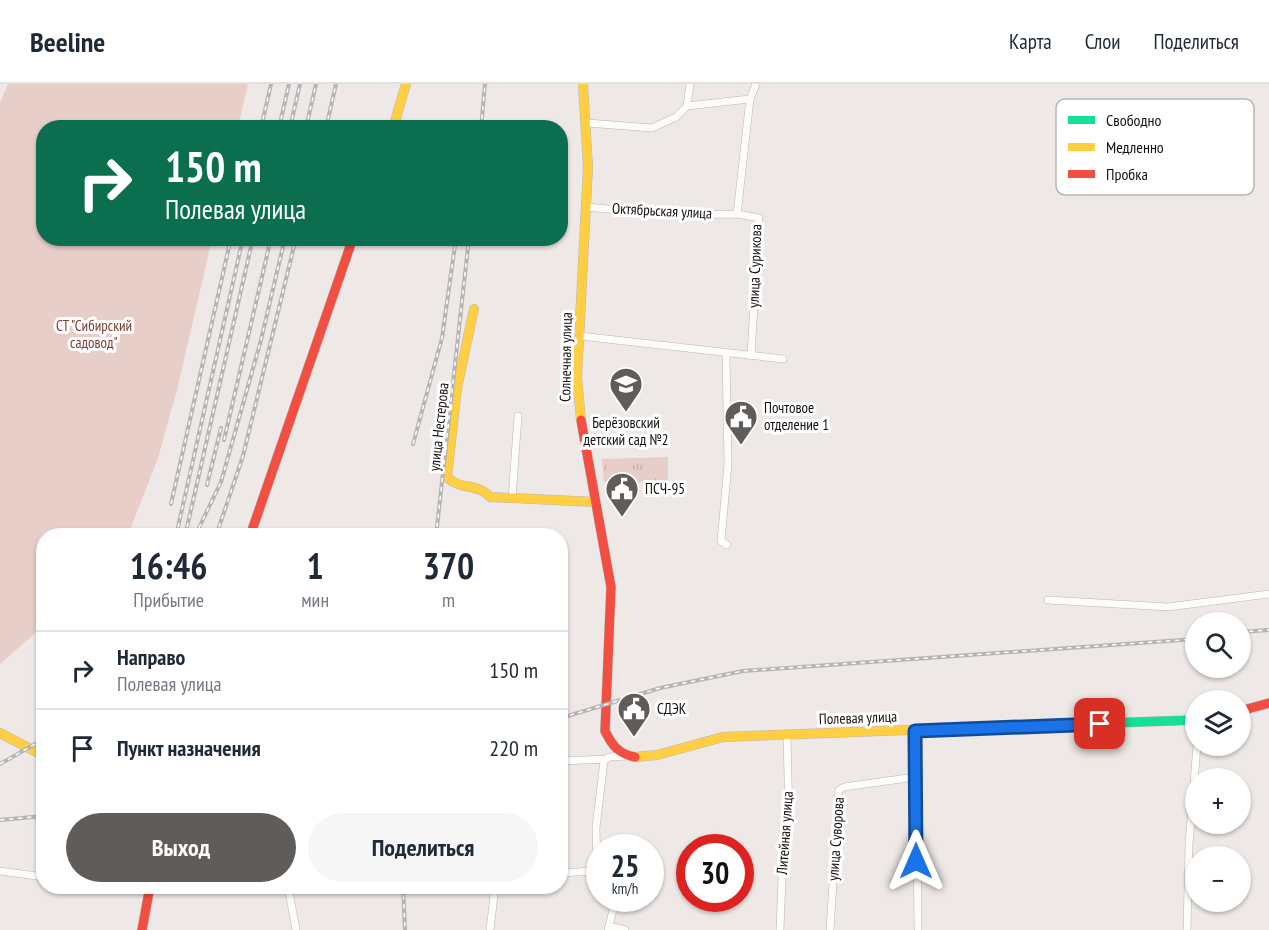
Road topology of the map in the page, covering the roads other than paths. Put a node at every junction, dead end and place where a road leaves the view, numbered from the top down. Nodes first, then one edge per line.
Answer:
1 (406, 84) edge
2 (583, 84) edge
3 (690, 84) edge
4 (756, 84) edge
5 (750, 99) junction
6 (687, 106) junction
7 (395, 120) edge
8 (586, 123) junction
9 (587, 207) junction
10 (737, 214) junction
11 (350, 246) edge
12 (474, 309) dead end
13 (580, 336) junction
14 (726, 355) junction
15 (751, 356) junction
16 (783, 359) dead end
17 (518, 416) dead end
18 (512, 498) junction
19 (595, 502) junction
20 (253, 528) edge
21 (728, 545) dead end
22 (1269, 594) edge
23 (1048, 600) dead end
24 (1269, 703) edge
25 (1251, 708) edge
26 (1185, 720) edge
27 (915, 731) junction
28 (0, 732) edge
29 (787, 735) junction
30 (36, 752) edge
31 (632, 756) junction
32 (1196, 756) edge
33 (606, 759) junction
34 (568, 761) edge
35 (915, 777) junction
36 (597, 834) edge
37 (0, 871) edge
38 (586, 871) edge
39 (568, 873) edge
40 (36, 875) edge
41 (149, 894) edge
42 (289, 894) edge
43 (494, 894) edge
44 (612, 912) edge
45 (608, 928) edge
46 (142, 930) edge
47 (296, 930) edge
48 (490, 930) edge
49 (625, 930) edge
50 (780, 930) edge
51 (830, 930) edge
52 (918, 930) edge
53 (1187, 930) edge

1 - 7 main road
2 - 8 main road, Солнечная улица
3 - 6 street
4 - 5 street, улица Сурикова
5 - 6 street
5 - 10 street, улица Сурикова
6 - 8 street
8 - 9 main road, Солнечная улица
9 - 10 street, Октябрьская улица
9 - 13 main road, Солнечная улица
10 - 15 street, улица Сурикова
11 - 20 main road
12 - 18 main road, улица Нестерова
13 - 14 street
13 - 19 main road, Солнечная улица
14 - 15 street
14 - 21 street
15 - 16 street
17 - 18 street
18 - 19 main road, улица Нестерова
19 - 31 main road, Солнечная улица
22 - 23 street
24 - 25 main road
26 - 27 main road, Полевая улица
27 - 29 main road, Полевая улица
27 - 35 street
28 - 30 main road
29 - 31 main road, Полевая улица
29 - 50 street, Литейная улица
31 - 33 street
32 - 53 street
33 - 34 street
33 - 36 street
35 - 51 street, улица Суворова
35 - 52 street
37 - 40 street
38 - 39 street
41 - 46 main road
42 - 47 street
43 - 48 street
44 - 45 street
45 - 49 street

